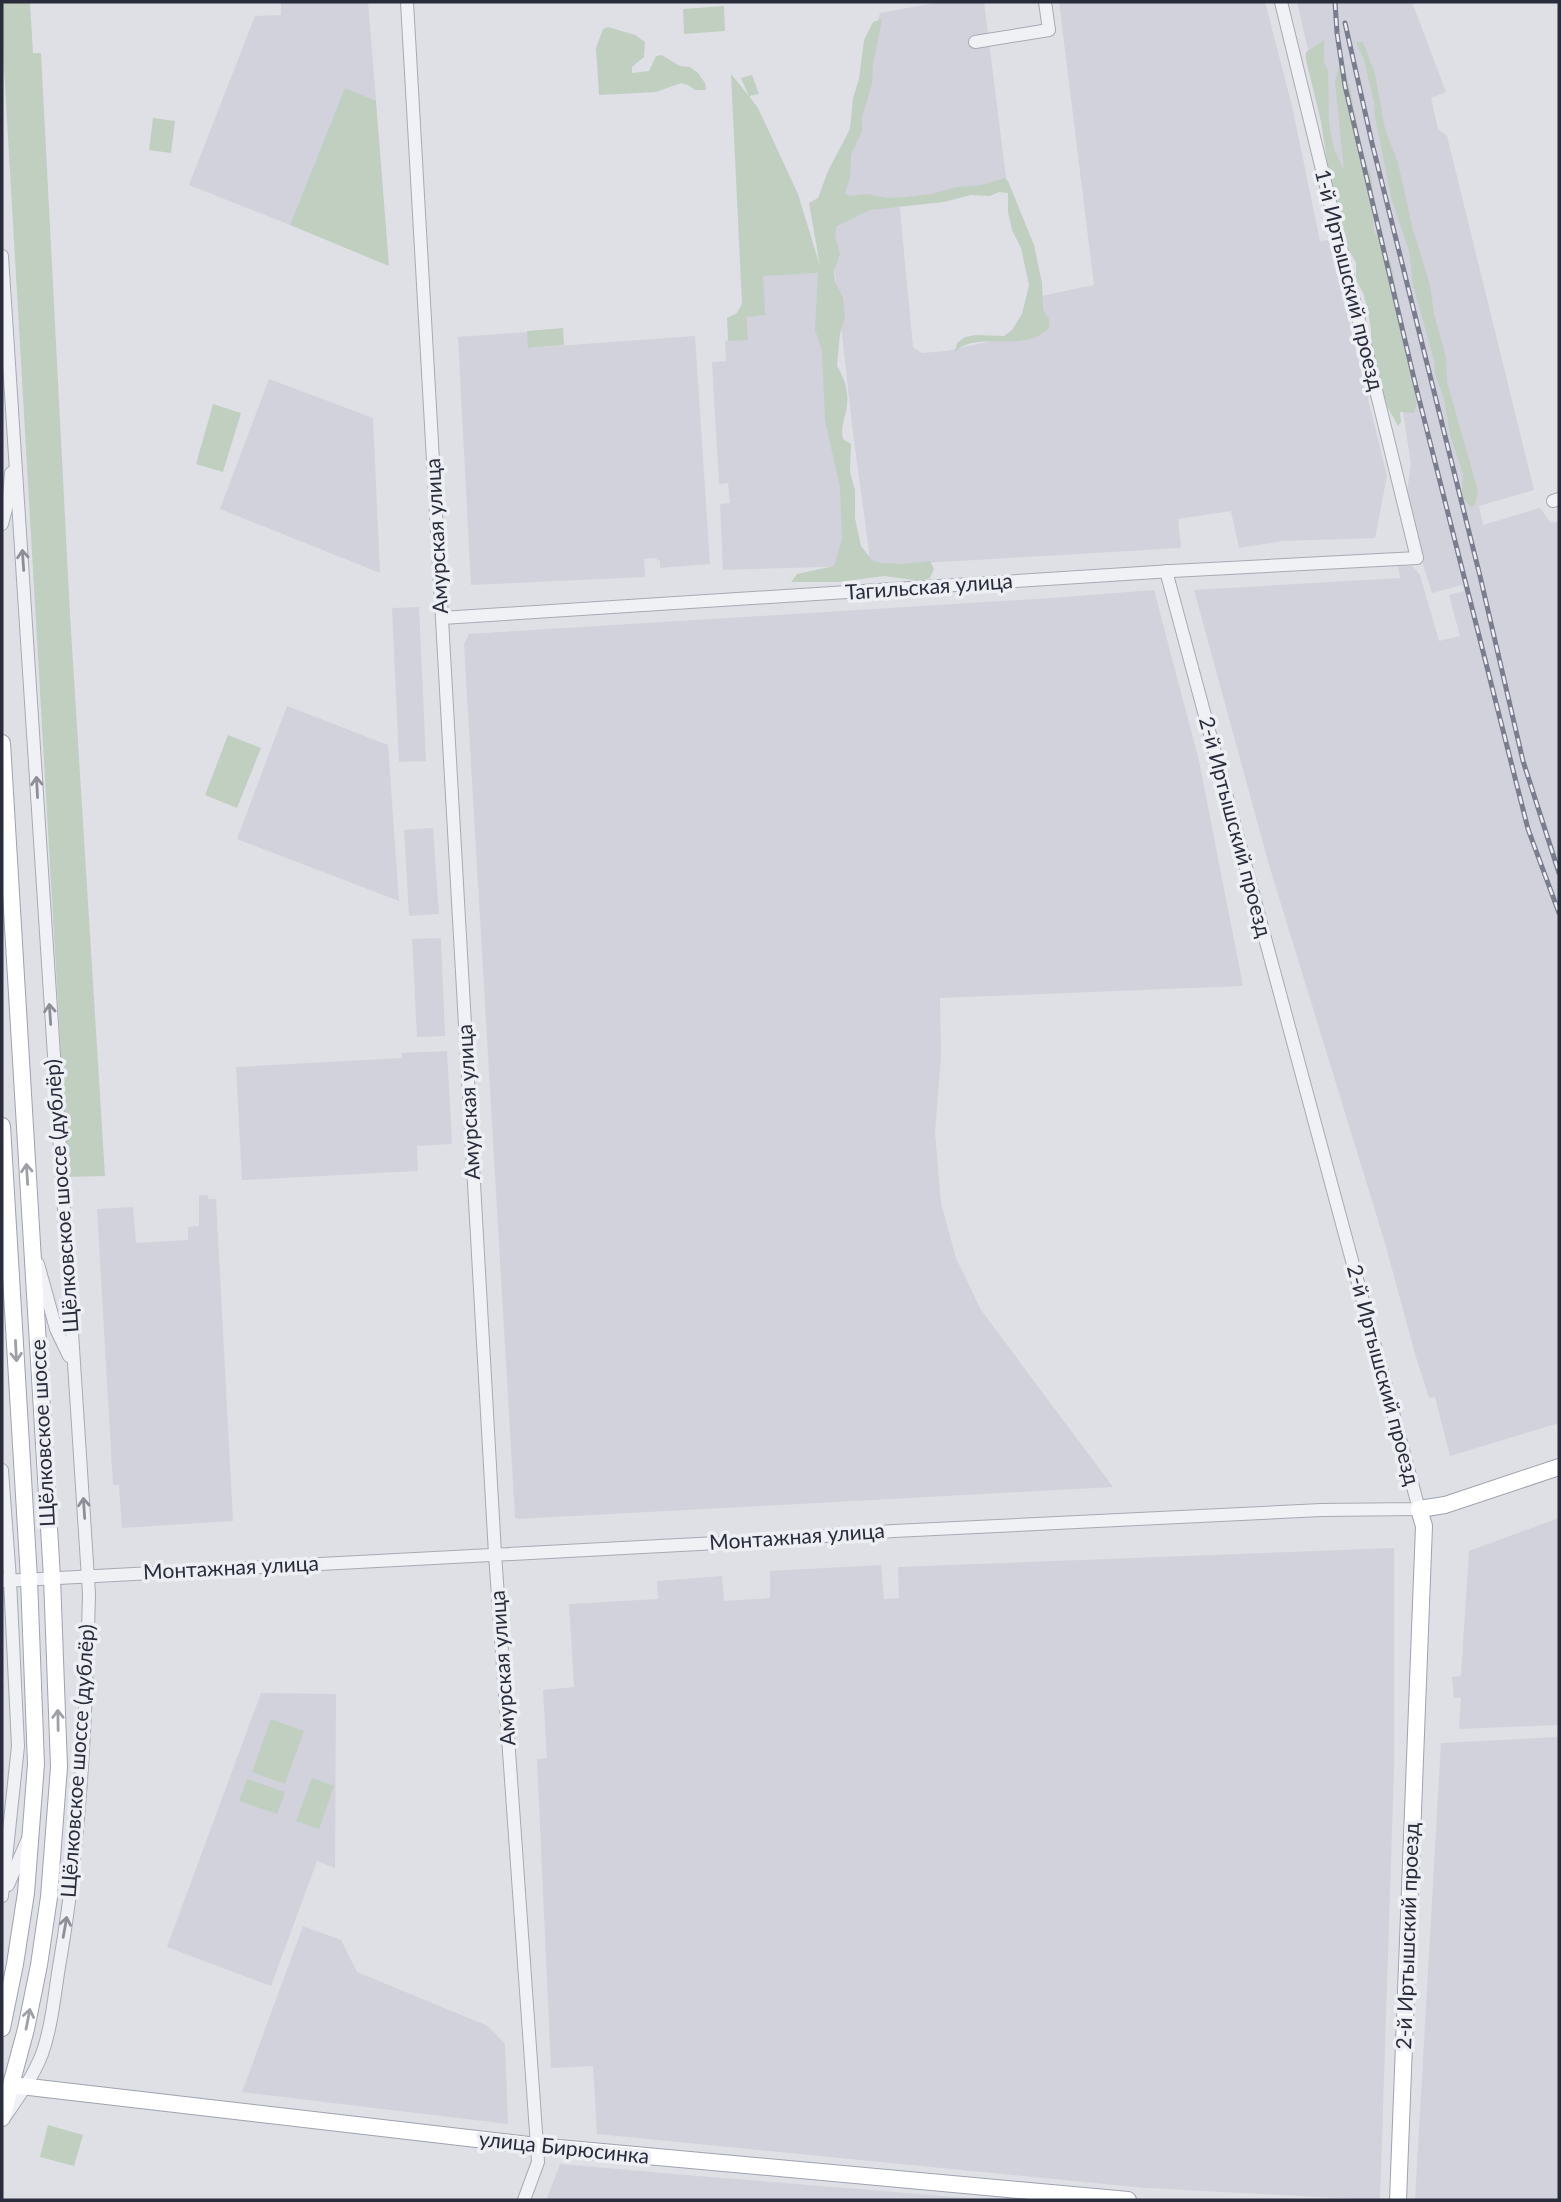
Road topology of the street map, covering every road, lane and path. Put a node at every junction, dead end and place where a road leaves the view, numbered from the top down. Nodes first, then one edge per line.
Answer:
1 (407, 2) edge
2 (1045, 2) edge
3 (1281, 2) edge
4 (975, 42) dead end
5 (2, 256) edge
6 (14, 449) junction
7 (2, 524) edge
8 (1417, 558) joint
9 (1166, 571) junction
10 (442, 618) junction
11 (2, 743) edge
12 (2, 1126) edge
13 (4, 1154) junction
14 (2, 1178) edge
15 (32, 1242) junction
16 (72, 1362) junction
17 (1559, 1467) edge
18 (2, 1470) edge
19 (1419, 1509) junction
20 (495, 1554) junction
21 (89, 1576) junction
22 (52, 1578) junction
23 (29, 1579) junction
24 (6, 1581) edge
25 (32, 1828) junction
26 (2, 1898) edge
27 (2, 2028) edge
28 (13, 2085) edge
29 (2, 2120) edge
30 (537, 2146) junction
31 (1088, 2199) edge
32 (524, 2200) edge
33 (1128, 2200) edge
34 (1398, 2200) edge

1 - 10 street, Амурская улица
2 - 4 street
3 - 8 street, 1-й Иртышский проезд
5 - 6 street, Щёлковское шоссе (дублёр)
6 - 7 street
16 -> 6 street, Щёлковское шоссе (дублёр)
8 - 9 street, Тагильская улица
9 - 10 street, Тагильская улица
9 - 19 street, 2-й Иртышский проезд
10 - 20 street, Амурская улица
15 -> 11 main road, Щёлковское шоссе
12 - 13 main road, Щёлковское шоссе
13 - 14 street
13 -> 23 main road, Щёлковское шоссе
15 - 16 street
15 - 22 main road, Щёлковское шоссе
21 -> 16 street, Щёлковское шоссе (дублёр)
17 - 19 main road, Монтажная улица
18 - 24 street
19 - 20 street, Монтажная улица
19 - 34 main road, 2-й Иртышский проезд
20 - 21 street, Монтажная улица
20 - 30 street, Амурская улица
21 - 22 street, Монтажная улица
28 -> 21 street, Щёлковское шоссе (дублёр)
22 - 23 street, Монтажная улица
28 -> 22 main road, Щёлковское шоссе
23 - 24 street, Монтажная улица
23 - 25 main road, Щёлковское шоссе
24 - 26 street
25 - 26 street
25 - 27 main road, Щёлковское шоссе
28 - 29 main road, Щёлковское шоссе
28 - 30 main road, улица Бирюсинка
30 - 31 main road, улица Бирюсинка
30 - 32 street, Амурская улица
31 - 33 main road, улица Бирюсинка

